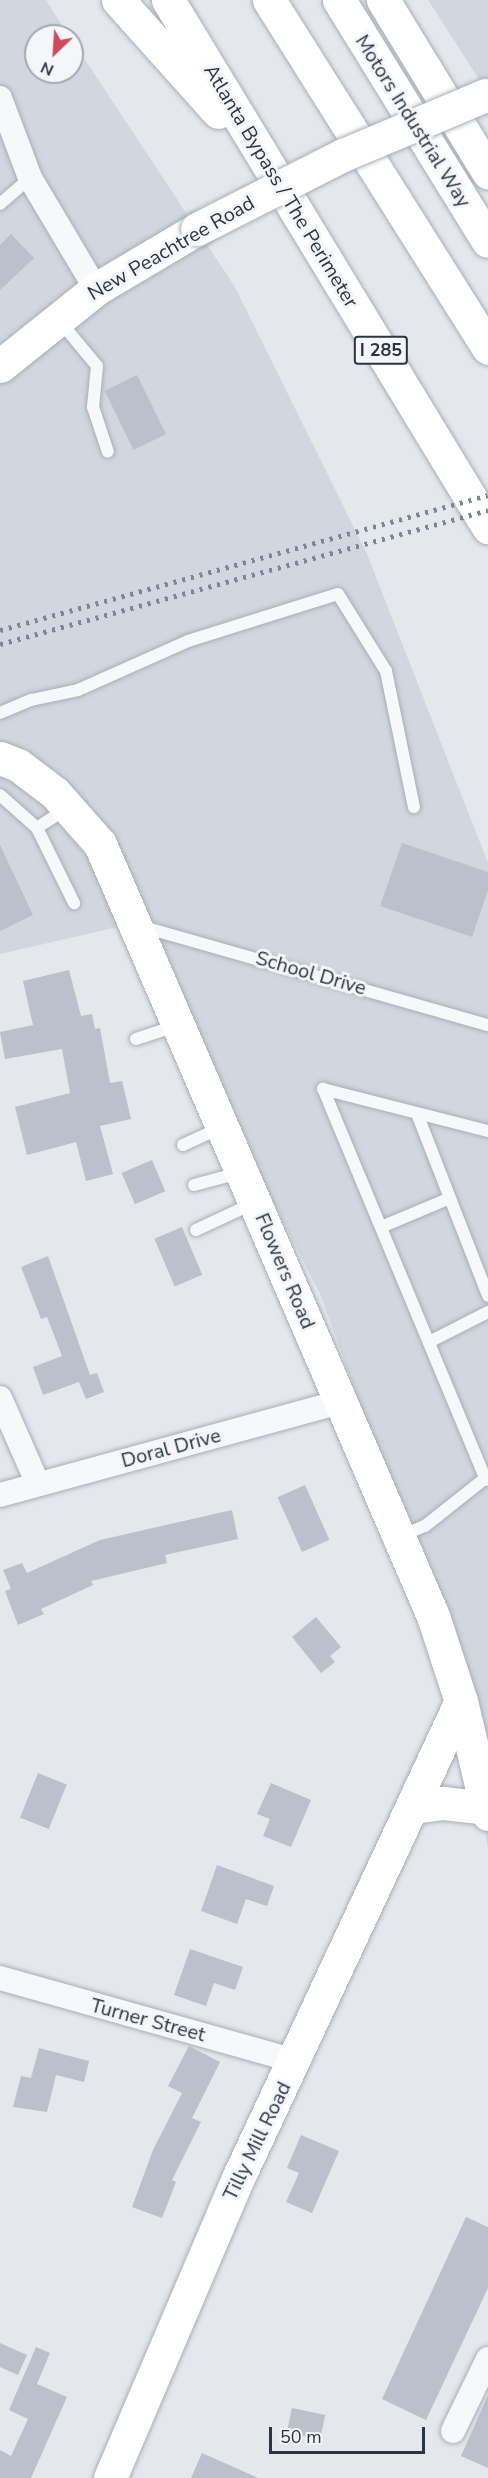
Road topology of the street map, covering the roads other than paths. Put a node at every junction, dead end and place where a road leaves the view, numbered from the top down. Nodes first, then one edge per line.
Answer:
1 (118, 0) edge
2 (168, 0) edge
3 (269, 0) edge
4 (339, 0) edge
5 (383, 0) edge
6 (487, 95) edge
7 (0, 98) edge
8 (488, 172) edge
9 (273, 174) junction
10 (30, 178) junction
11 (0, 204) edge
12 (488, 241) edge
13 (96, 289) junction
14 (58, 318) junction
15 (488, 348) edge
16 (0, 366) edge
17 (108, 452) dead end
18 (488, 527) edge
19 (0, 713) edge
20 (9, 761) edge
21 (0, 795) edge
22 (70, 807) junction
23 (414, 807) dead end
24 (37, 828) junction
25 (74, 903) dead end
26 (133, 924) junction
27 (488, 1025) edge
28 (177, 1026) junction
29 (136, 1039) dead end
30 (418, 1116) junction
31 (221, 1128) junction
32 (488, 1131) edge
33 (183, 1145) dead end
34 (242, 1172) junction
35 (194, 1185) dead end
36 (448, 1199) junction
37 (255, 1203) junction
38 (381, 1227) junction
39 (196, 1230) dead end
40 (488, 1296) edge
41 (488, 1312) edge
42 (429, 1342) junction
43 (0, 1398) edge
44 (342, 1402) junction
45 (487, 1478) edge
46 (38, 1484) junction
47 (0, 1495) edge
48 (413, 1531) junction
49 (461, 1701) junction
50 (412, 1807) junction
51 (487, 1811) edge
52 (0, 1978) edge
53 (296, 2061) junction
54 (486, 2371) edge
55 (453, 2431) dead end
56 (110, 2478) edge

1 - 9 main road
2 - 9 main road, Atlanta Bypass / The Perimeter / I 285
3 - 15 main road
4 - 12 main road, Motors Industrial Way
5 - 8 main road, Motors Industrial Way
6 - 13 main road, New Peachtree Road, bridge
7 - 10 street
9 - 18 main road, Atlanta Bypass / The Perimeter / I 285
10 - 11 lane
10 - 13 street
13 - 14 main road, New Peachtree Road
14 - 16 main road, New Peachtree Road
14 - 17 lane
19 - 23 lane
20 - 22 main road, Flowers Road
21 - 24 lane
22 - 24 lane
22 - 26 main road, Flowers Road
24 - 25 lane
26 - 27 lane, School Drive
26 - 28 main road, Flowers Road
28 - 29 lane
28 - 31 main road, Flowers Road
30 - 32 lane
30 - 36 lane
30 - 38 lane
31 - 33 lane
31 - 34 main road, Flowers Road
34 - 35 lane
34 - 37 main road, Flowers Road
36 - 38 lane
36 - 40 lane
37 - 39 lane
37 - 44 main road, Flowers Road
38 - 42 lane
41 - 42 lane
42 - 45 lane
43 - 46 street
44 - 46 street, Doral Drive
44 - 48 main road, Flowers Road
45 - 48 lane
46 - 47 street, Doral Drive
48 - 49 main road, Flowers Road
49 - 50 main road, Tilly Mill Road
49 - 51 main road, Flowers Road
50 - 51 main road
50 - 53 main road, Tilly Mill Road
52 - 53 street, Turner Street
53 - 56 main road, Tilly Mill Road
54 - 55 street

